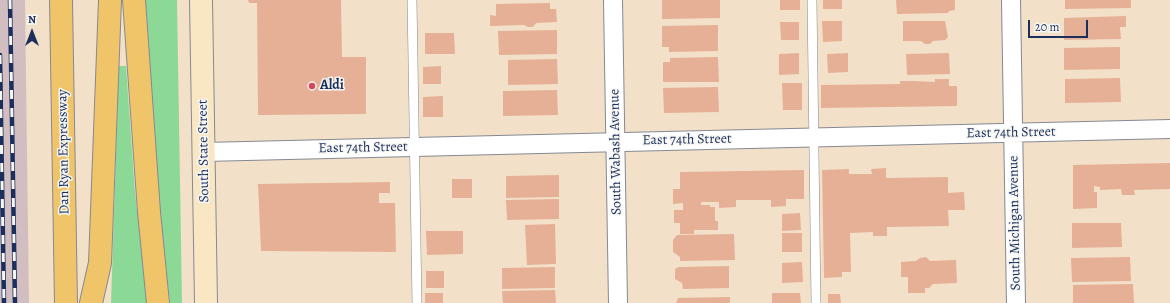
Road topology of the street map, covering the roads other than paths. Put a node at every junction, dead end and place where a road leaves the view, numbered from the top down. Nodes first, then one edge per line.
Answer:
1 (61, 0) edge
2 (110, 0) edge
3 (134, 0) edge
4 (201, 0) edge
5 (412, 0) edge
6 (613, 0) edge
7 (812, 0) edge
8 (1011, 0) edge
9 (1170, 129) edge
10 (1014, 133) junction
11 (814, 137) junction
12 (615, 142) junction
13 (415, 147) junction
14 (204, 152) junction
15 (66, 303) edge
16 (91, 303) edge
17 (158, 303) edge
18 (206, 303) edge
19 (417, 303) edge
20 (618, 303) edge
21 (816, 303) edge
22 (1016, 303) edge

1 - 15 highway, Dan Ryan Expressway
2 - 16 highway
3 - 17 highway
4 - 14 main road, South State Street
5 - 13 lane
6 - 12 street, South Wabash Avenue
7 - 11 lane
8 - 10 street, South Michigan Avenue
9 - 10 street, East 74th Street
10 - 11 street, East 74th Street
10 - 22 street, South Michigan Avenue
11 - 12 street, East 74th Street
11 - 21 lane
12 - 13 street, East 74th Street
12 - 20 street, South Wabash Avenue
13 - 14 street, East 74th Street
13 - 19 lane
14 - 18 main road, South State Street

